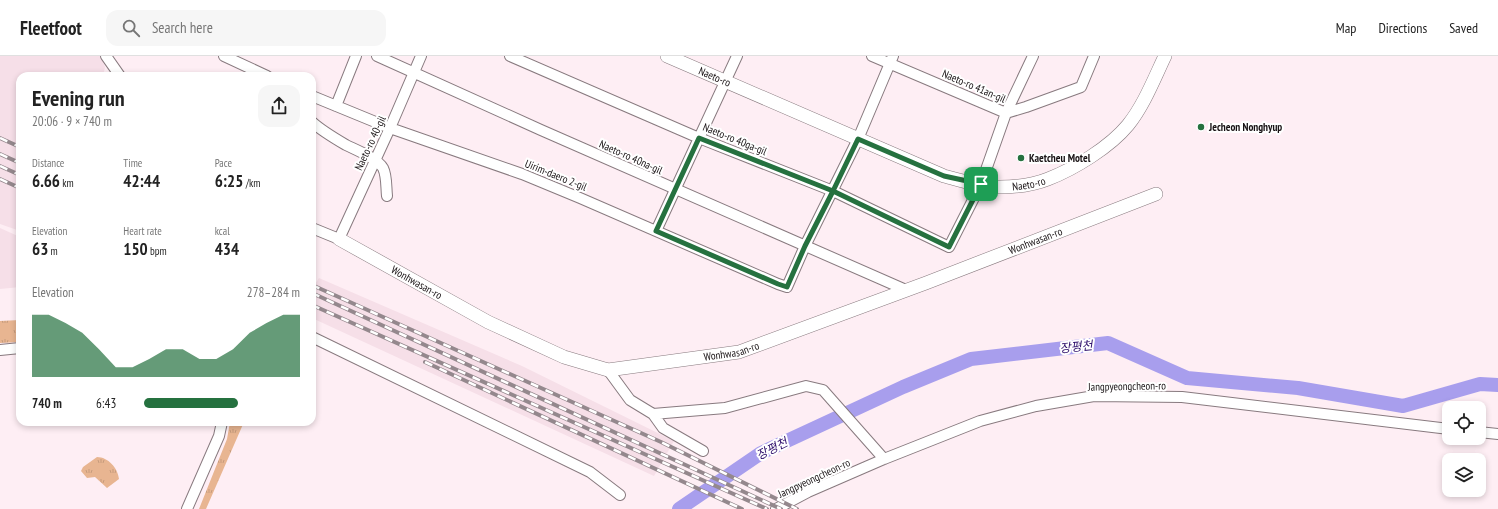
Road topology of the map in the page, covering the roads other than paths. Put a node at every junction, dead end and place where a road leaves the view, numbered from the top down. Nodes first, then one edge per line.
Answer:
1 (106, 56) edge
2 (224, 56) edge
3 (356, 56) edge
4 (377, 56) edge
5 (421, 56) edge
6 (510, 56) edge
7 (667, 56) edge
8 (737, 56) edge
9 (872, 56) edge
10 (1033, 56) edge
11 (1094, 56) edge
12 (1165, 56) edge
13 (891, 60) edge
14 (117, 72) edge
15 (249, 72) edge
16 (414, 72) junction
17 (726, 82) junction
18 (316, 98) edge
19 (336, 106) junction
20 (1006, 113) junction
21 (316, 125) edge
22 (390, 128) junction
23 (699, 138) junction
24 (858, 139) junction
25 (375, 160) junction
26 (981, 184) junction
27 (675, 189) junction
28 (833, 191) junction
29 (1156, 194) dead end
30 (387, 196) dead end
31 (316, 230) edge
32 (656, 231) junction
33 (339, 239) junction
34 (805, 246) junction
35 (906, 290) junction
36 (316, 339) edge
37 (16, 348) edge
38 (0, 350) edge
39 (608, 370) junction
40 (652, 414) junction
41 (221, 426) edge
42 (1442, 427) edge
43 (1486, 433) edge
44 (1498, 434) edge
45 (703, 451) dead end
46 (884, 459) junction
47 (620, 495) dead end
48 (187, 509) edge
49 (776, 509) edge

1 - 14 street
2 - 15 street
3 - 19 street
4 - 16 street, Naeto-ro 40na-gil
5 - 16 street, Naeto-ro 40-gil
6 - 23 street, Naeto-ro 40ga-gil
7 - 17 main road, Naeto-ro
8 - 17 street
9 - 13 street, Naeto-ro 41an-gil
10 - 20 street
11 - 20 street, Naeto-ro 41an-gil
12 - 26 main road, Naeto-ro
13 - 20 street, Naeto-ro 41an-gil
13 - 24 street
16 - 22 street, Naeto-ro 40-gil
16 - 27 street, Naeto-ro 40na-gil
17 - 23 street
17 - 24 main road, Naeto-ro
18 - 19 street, Uirim-daero 2-gil
19 - 22 street, Uirim-daero 2-gil
20 - 26 street
21 - 25 street
22 - 25 street, Naeto-ro 40-gil
22 - 32 street, Uirim-daero 2-gil
23 - 27 street
23 - 28 street, Naeto-ro 40ga-gil
24 - 26 main road, Naeto-ro
24 - 28 street
25 - 30 street
25 - 33 street, Naeto-ro 40-gil
26 - 28 street, Naeto-ro 40ga-gil
27 - 32 street
27 - 34 street, Naeto-ro 40na-gil
28 - 34 street
29 - 35 main road, Wonhwasan-ro
31 - 33 street, Wonhwasan-ro
32 - 34 street, Uirim-daero 2-gil
33 - 39 main road, Wonhwasan-ro
34 - 35 street, Naeto-ro 40na-gil
35 - 39 main road, Wonhwasan-ro
36 - 47 street
37 - 38 street
39 - 40 street
40 - 45 street
40 - 46 street
41 - 48 street
42 - 46 street, Jangpyeongcheon-ro
43 - 44 street
46 - 49 street, Jangpyeongcheon-ro

